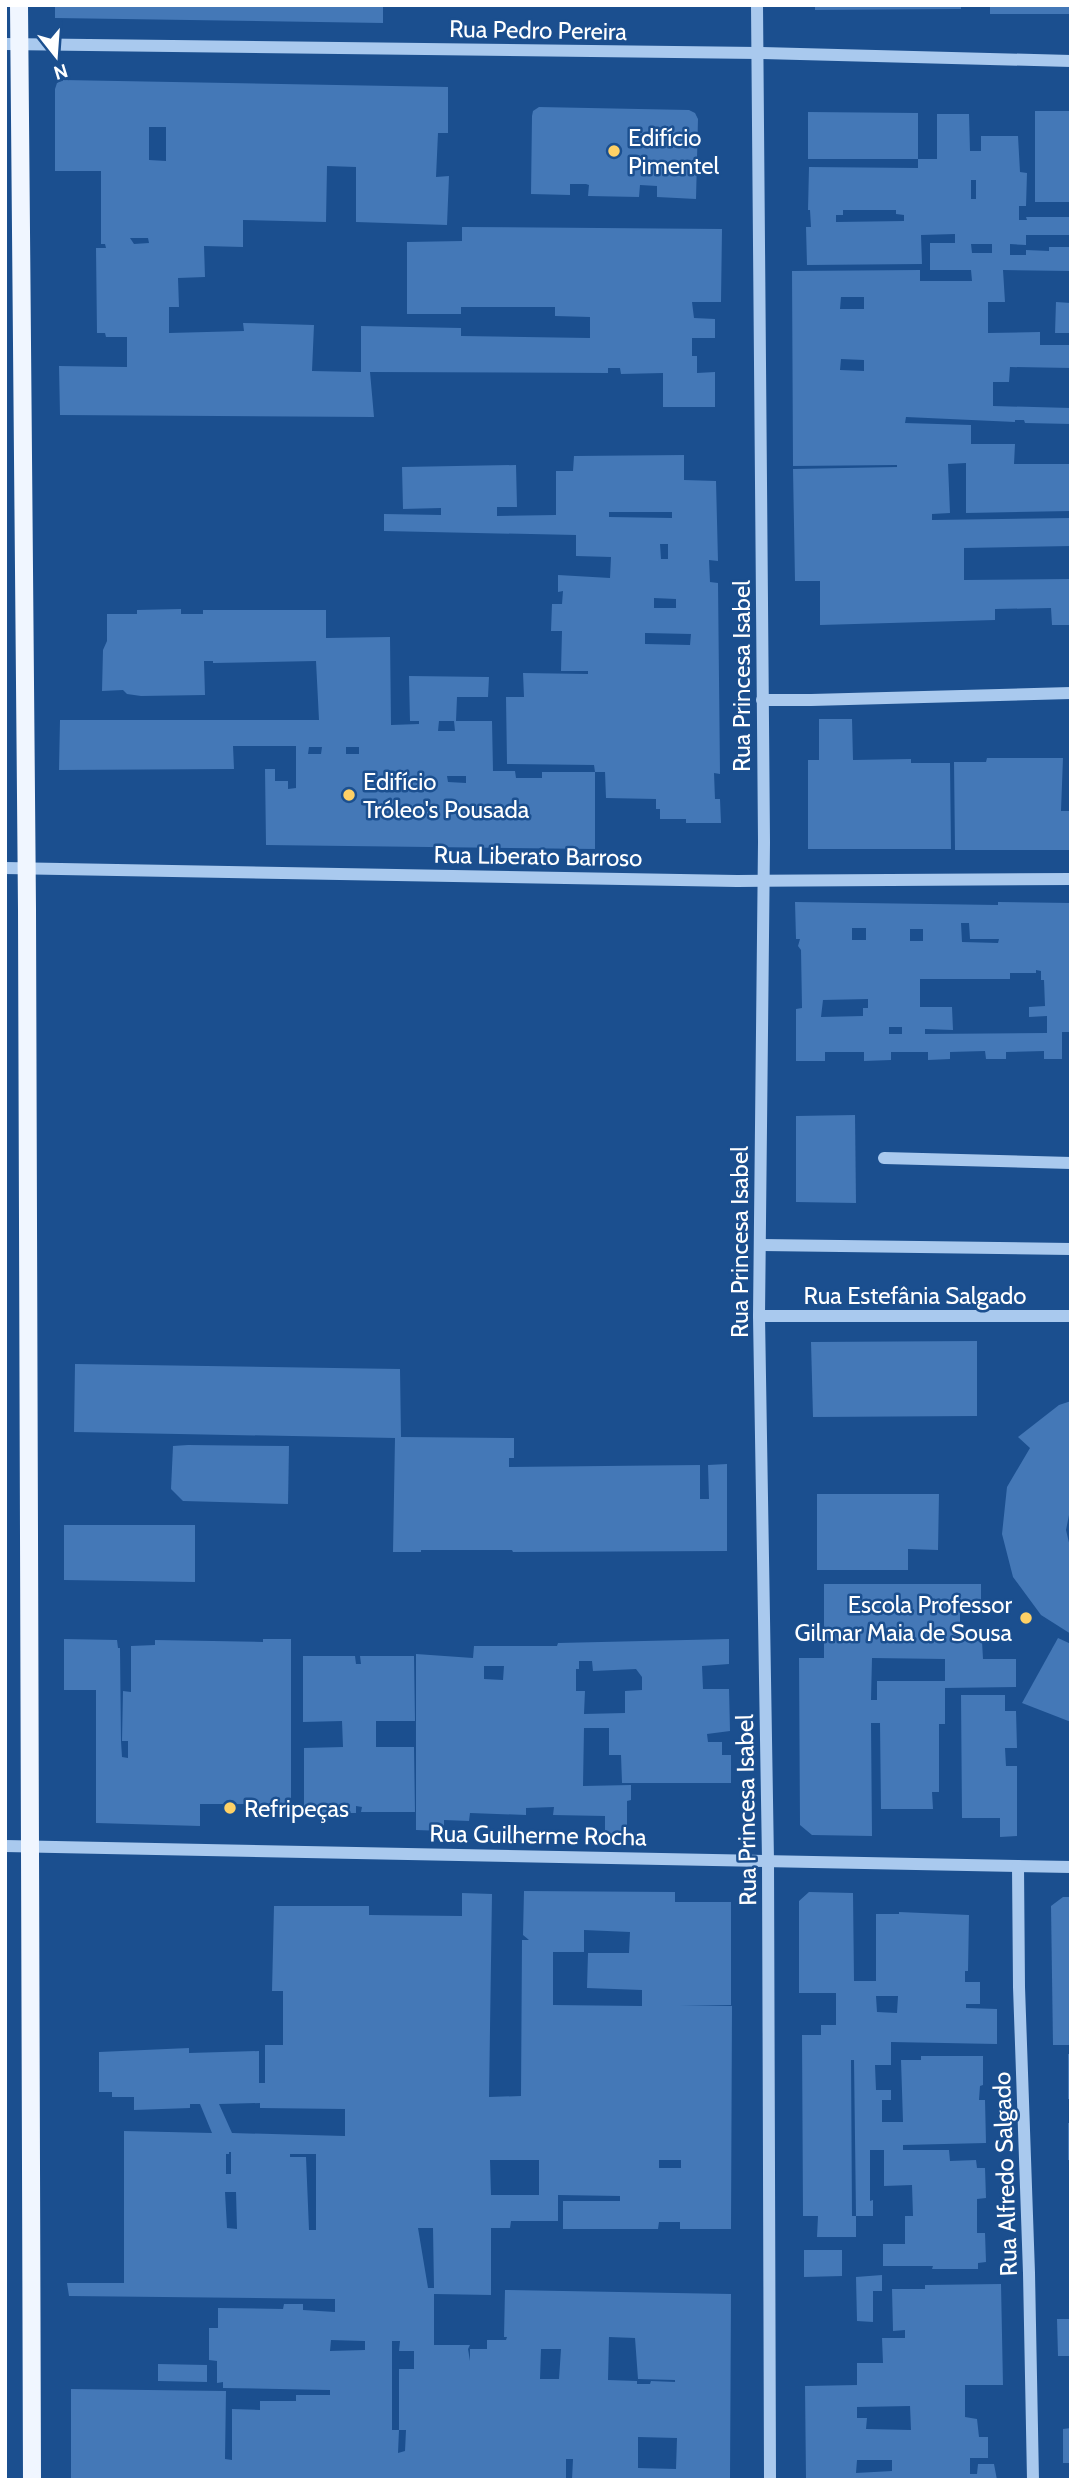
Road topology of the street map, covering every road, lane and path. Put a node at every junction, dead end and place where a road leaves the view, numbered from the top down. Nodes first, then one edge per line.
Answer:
1 (19, 5) edge
2 (757, 5) edge
3 (12, 44) edge
4 (758, 53) junction
5 (1071, 61) edge
6 (1071, 693) edge
7 (762, 700) junction
8 (5, 868) edge
9 (27, 868) junction
10 (1071, 879) edge
11 (764, 881) junction
12 (884, 1158) dead end
13 (1071, 1163) edge
14 (760, 1245) junction
15 (1071, 1249) edge
16 (759, 1316) junction
17 (1071, 1317) edge
18 (5, 1846) edge
19 (31, 1846) junction
20 (768, 1860) junction
21 (1018, 1866) junction
22 (1071, 1867) edge
23 (32, 2480) edge
24 (770, 2480) edge
25 (1032, 2480) edge

1 - 3 main road
2 - 4 street, Rua Princesa Isabel
3 - 4 street, Rua Pedro Pereira
3 - 9 main road
4 - 5 street, Rua Pedro Pereira
4 - 7 street, Rua Princesa Isabel
6 - 7 street
7 - 11 street, Rua Princesa Isabel
8 - 9 street, Rua Liberato Barroso
9 - 11 street, Rua Liberato Barroso
9 - 19 main road
10 - 11 street, Rua Liberato Barroso
11 - 14 street, Rua Princesa Isabel
12 - 13 street
14 - 15 street
14 - 16 street, Rua Princesa Isabel
16 - 17 street, Rua Estefânia Salgado
16 - 20 street, Rua Princesa Isabel
18 - 19 street, Rua Guilherme Rocha
19 - 20 street, Rua Guilherme Rocha
19 - 23 main road
20 - 21 street, Rua Guilherme Rocha
20 - 24 street, Rua Princesa Isabel
21 - 22 street, Rua Guilherme Rocha
21 - 25 street, Rua Alfredo Salgado

